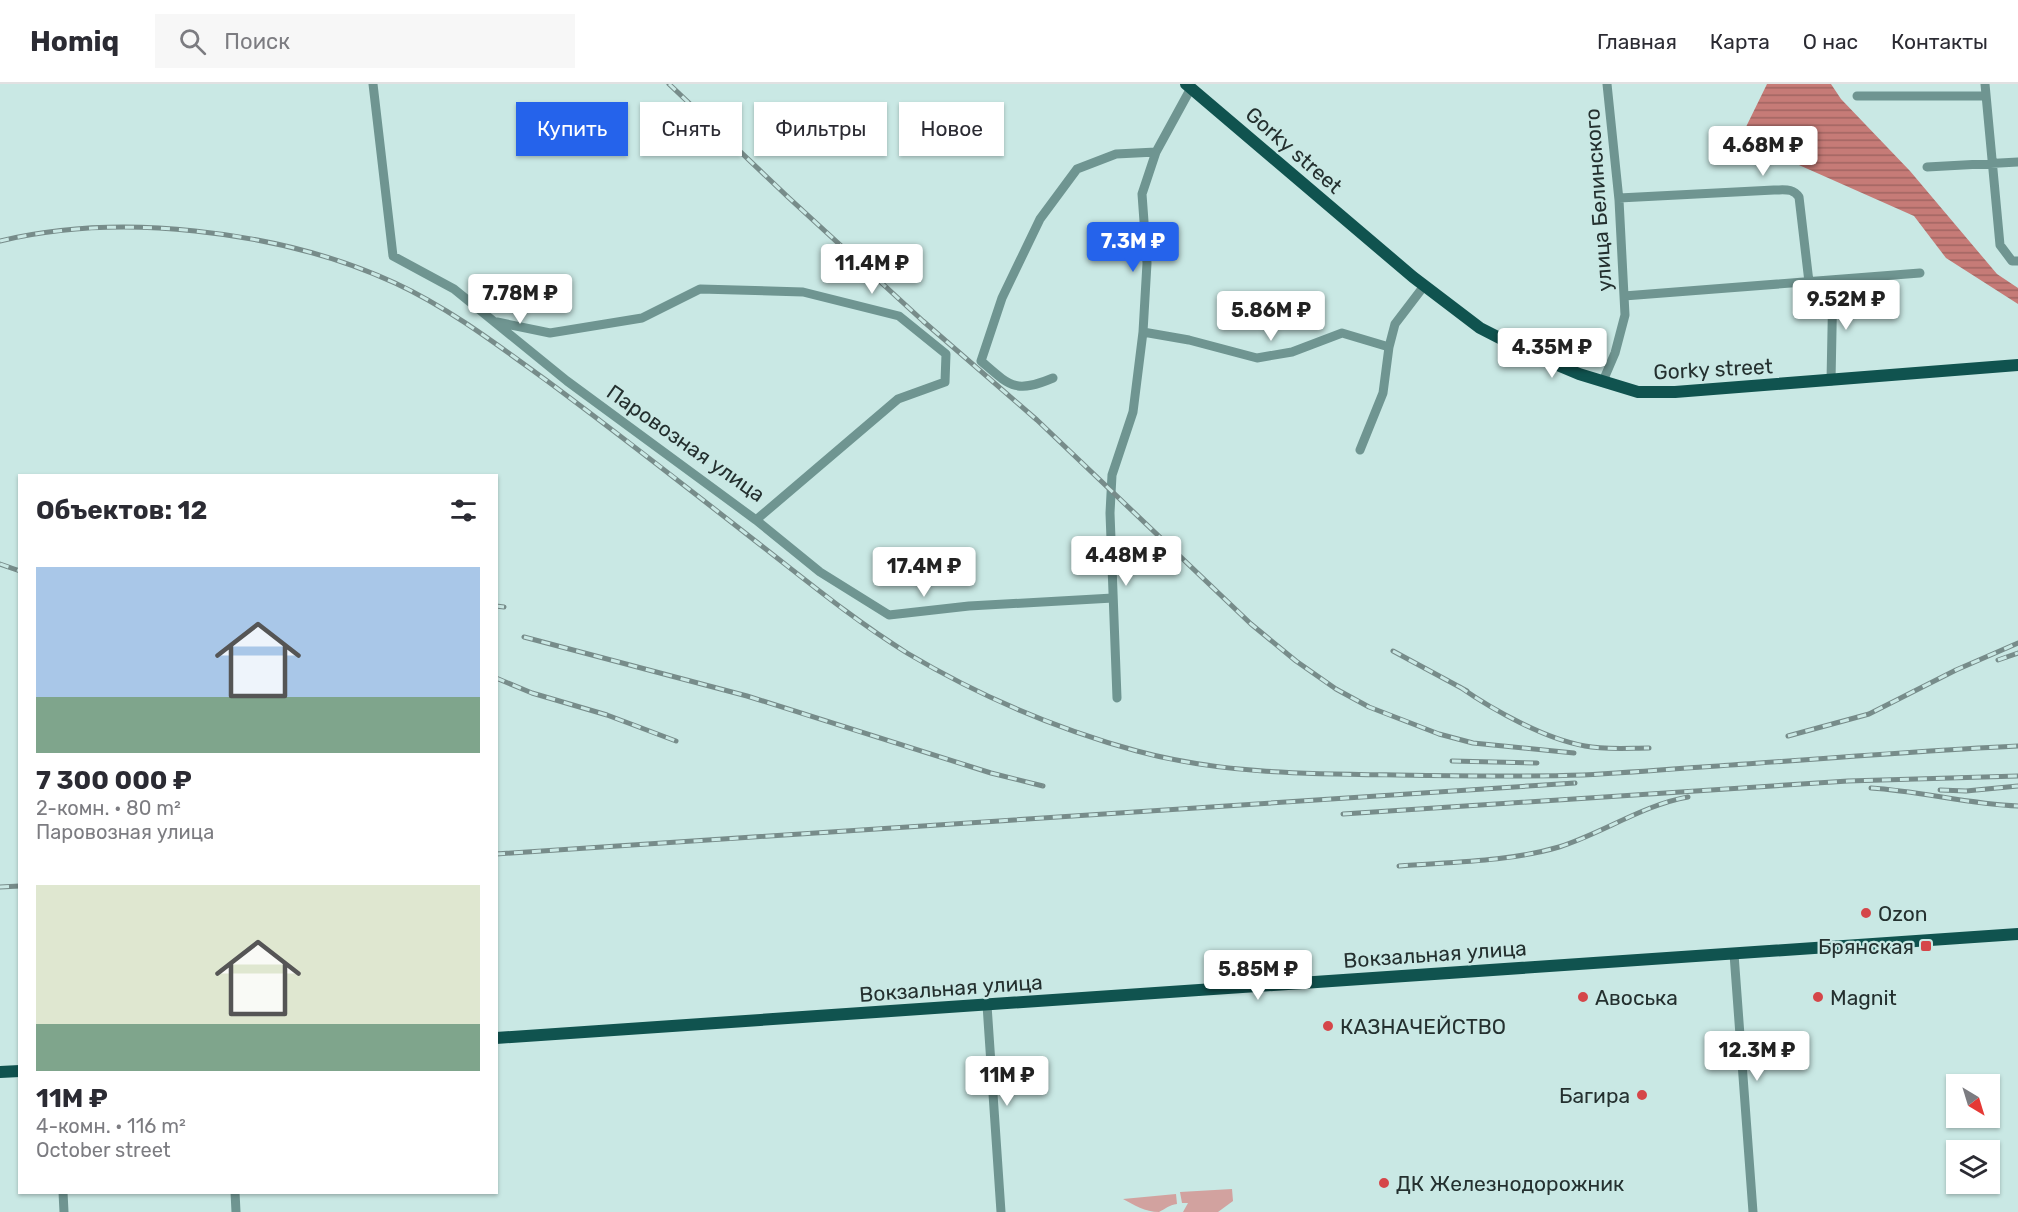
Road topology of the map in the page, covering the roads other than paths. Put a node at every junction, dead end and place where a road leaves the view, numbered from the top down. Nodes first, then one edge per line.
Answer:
1 (373, 84) edge
2 (1607, 84) edge
3 (1985, 84) edge
4 (1188, 86) edge
5 (1857, 96) dead end
6 (1986, 96) junction
7 (1156, 152) junction
8 (2018, 162) edge
9 (1993, 164) junction
10 (1926, 167) dead end
11 (1619, 198) junction
12 (2018, 261) edge
13 (1920, 273) dead end
14 (1833, 280) junction
15 (1809, 282) junction
16 (1424, 286) junction
17 (1624, 296) junction
18 (494, 321) junction
19 (1143, 332) junction
20 (1389, 347) junction
21 (2018, 365) edge
22 (1053, 378) dead end
23 (1603, 381) junction
24 (1831, 381) junction
25 (1360, 450) dead end
26 (756, 520) junction
27 (1113, 598) junction
28 (1117, 698) dead end
29 (2018, 934) edge
30 (1734, 954) junction
31 (987, 1005) junction
32 (498, 1038) edge
33 (18, 1071) edge
34 (0, 1072) edge
35 (63, 1194) edge
36 (235, 1194) edge
37 (64, 1212) edge
38 (236, 1212) edge
39 (1001, 1212) edge
40 (1753, 1212) edge

1 - 18 street, Паровозная улица
2 - 11 street, улица Белинского
3 - 6 street
4 - 7 street
4 - 16 main road, Gorky street
5 - 6 street
6 - 9 street
7 - 19 street
7 - 22 street
8 - 9 street
9 - 10 street
9 - 12 street
11 - 15 street
11 - 17 street, улица Белинского
13 - 14 street
14 - 15 street
14 - 24 street
15 - 17 street
16 - 20 street
16 - 23 main road, Gorky street
17 - 23 street, улица Белинского
18 - 26 street, Паровозная улица
18 - 26 street, Паровозная улица
19 - 20 street
19 - 27 street
20 - 25 street
21 - 24 main road, Gorky street
23 - 24 main road, Gorky street
26 - 27 street
27 - 28 street
29 - 30 main road, Вокзальная улица
30 - 31 main road, Вокзальная улица
30 - 40 street
31 - 32 main road, Вокзальная улица
31 - 39 street
33 - 34 main road
35 - 37 street
36 - 38 street

